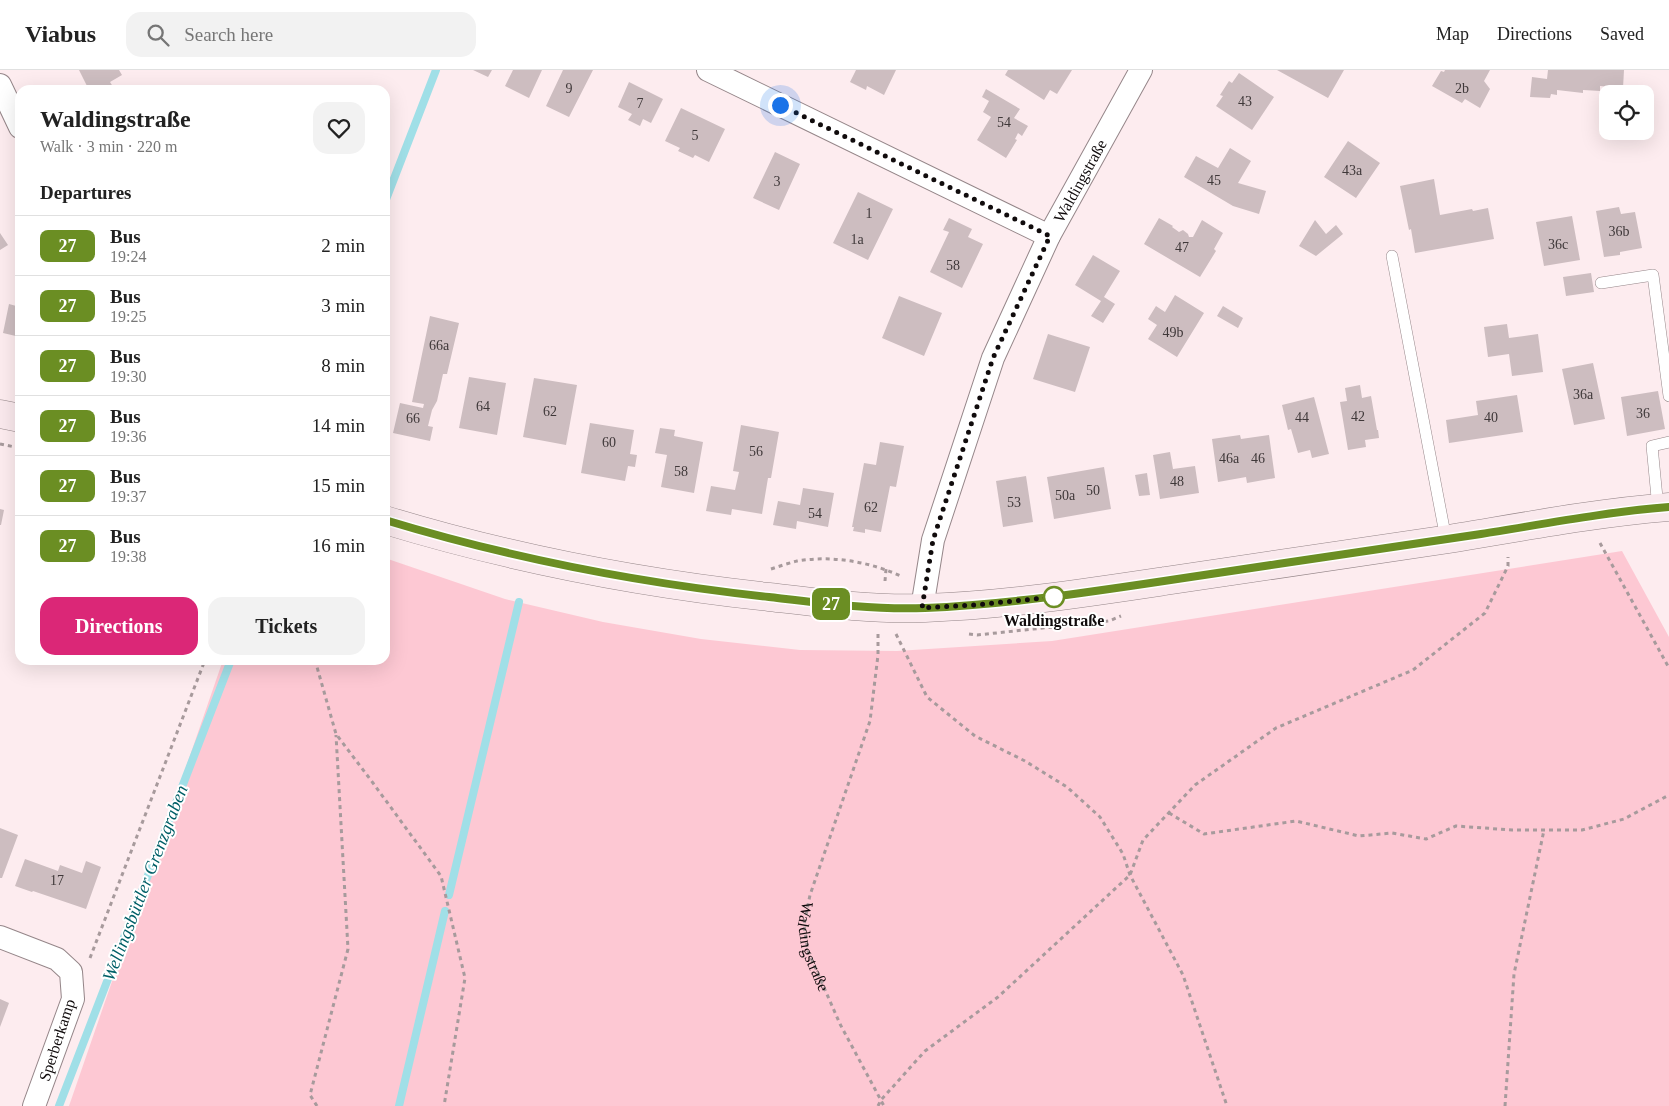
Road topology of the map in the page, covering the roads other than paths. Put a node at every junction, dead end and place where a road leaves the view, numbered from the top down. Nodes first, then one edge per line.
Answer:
1 (708, 70) edge
2 (1141, 70) edge
3 (0, 85) edge
4 (15, 116) edge
5 (1050, 236) junction
6 (1392, 256) dead end
7 (1601, 283) dead end
8 (1669, 396) edge
9 (0, 414) edge
10 (15, 417) edge
11 (1669, 442) edge
12 (1663, 507) edge
13 (390, 521) edge
14 (1446, 539) junction
15 (922, 608) junction
16 (0, 937) edge
17 (34, 1106) edge

1 - 5 street
2 - 5 street, Waldingstraße
3 - 4 street
5 - 15 street, Waldingstraße
6 - 14 lane
7 - 8 lane
9 - 10 main road
11 - 12 lane
12 - 14 main road
13 - 15 main road
14 - 15 main road
16 - 17 street, Sperberkamp

